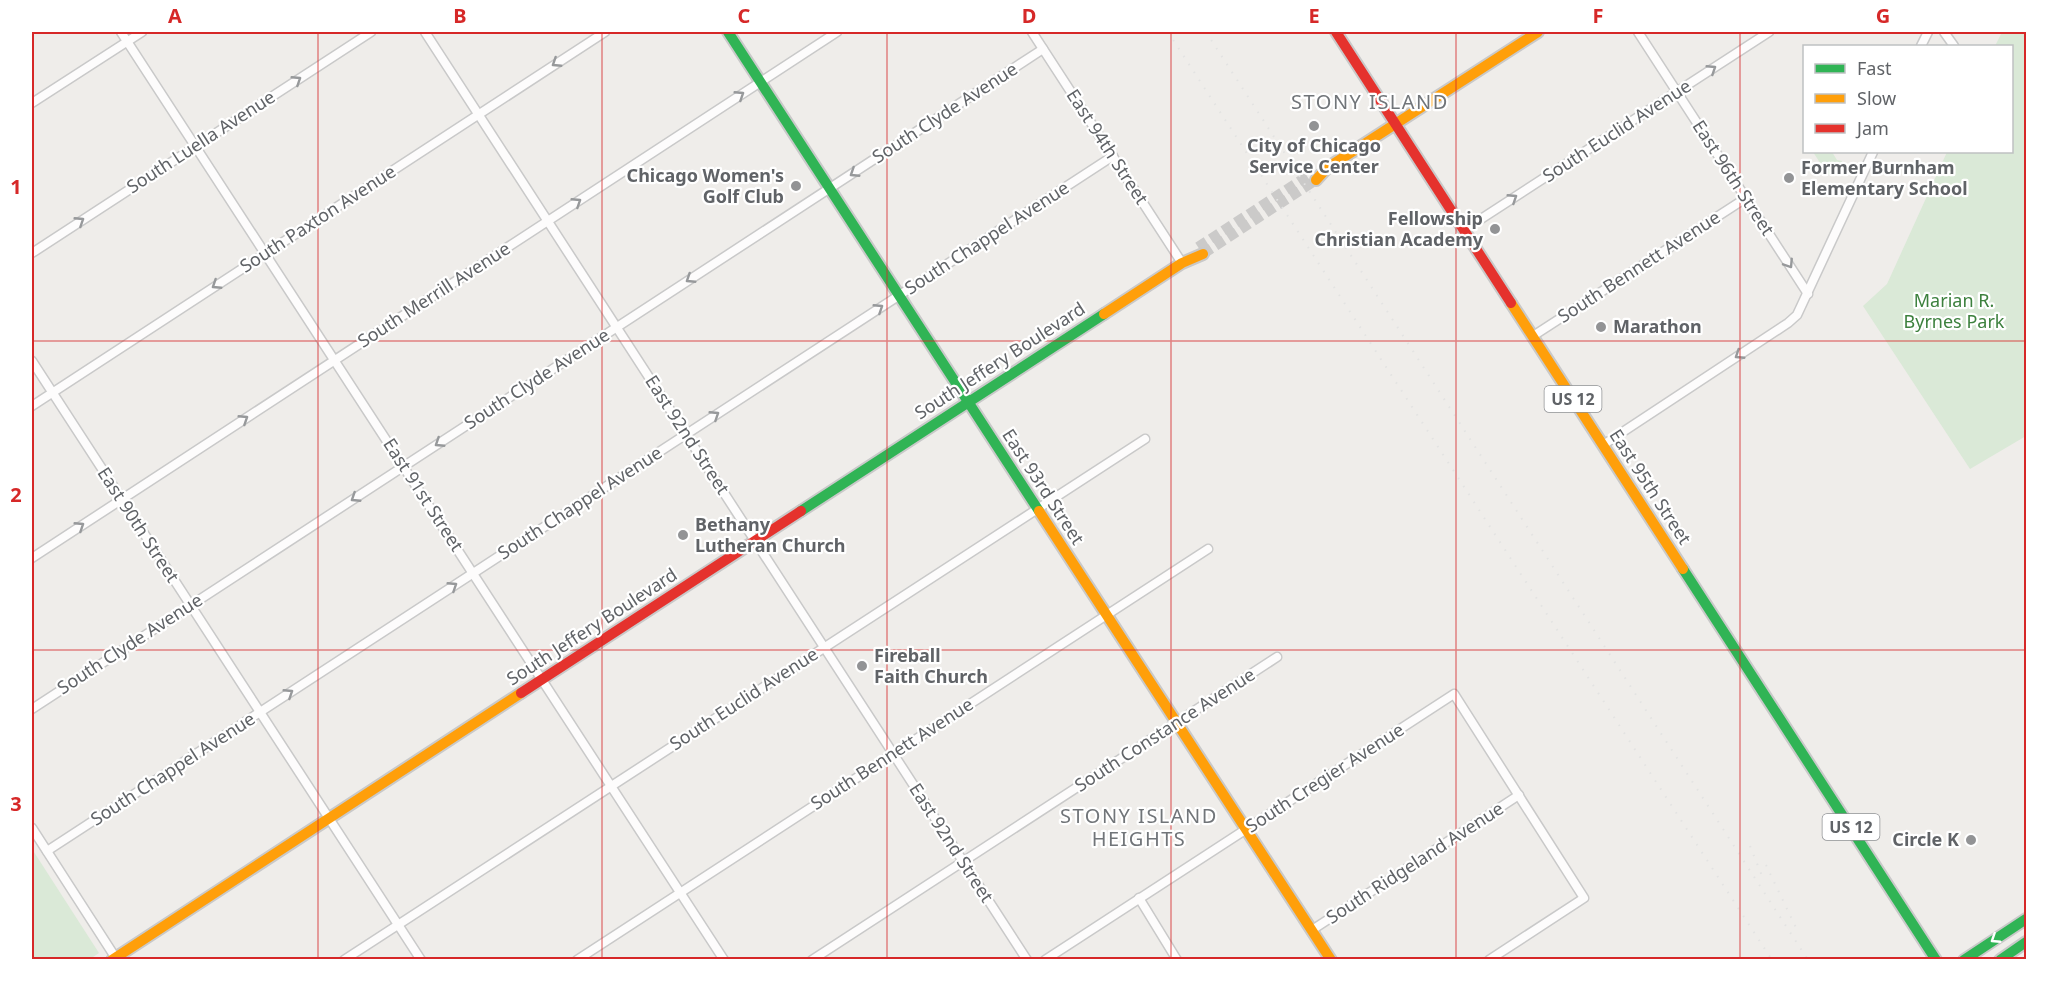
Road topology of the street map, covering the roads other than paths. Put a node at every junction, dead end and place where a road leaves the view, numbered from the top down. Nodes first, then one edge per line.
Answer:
1 (121, 32) edge
2 (142, 32) edge
3 (371, 32) edge
4 (425, 32) edge
5 (605, 32) edge
6 (728, 32) edge
7 (837, 32) edge
8 (1032, 32) edge
9 (1336, 32) edge
10 (1538, 32) edge
11 (1638, 32) edge
12 (1769, 32) edge
13 (1944, 32) edge
14 (127, 41) junction
15 (1953, 45) edge
16 (1043, 49) junction
17 (760, 82) junction
18 (1677, 92) junction
19 (32, 103) edge
20 (478, 114) junction
21 (1396, 124) junction
22 (195, 146) junction
23 (1873, 153) edge
24 (1113, 156) junction
25 (1314, 177) tunnel mouth
26 (830, 188) junction
27 (1746, 198) junction
28 (548, 221) junction
29 (1464, 231) junction
30 (1200, 250) tunnel mouth
31 (32, 253) edge
32 (265, 253) junction
33 (1182, 263) junction
34 (1808, 294) junction
35 (899, 295) junction
36 (617, 327) junction
37 (1533, 336) junction
38 (334, 360) junction
39 (32, 362) edge
40 (52, 393) junction
41 (968, 401) junction
42 (32, 406) edge
43 (686, 434) junction
44 (1145, 439) dead end
45 (1603, 445) junction
46 (404, 466) junction
47 (121, 499) junction
48 (1037, 508) junction
49 (755, 540) junction
50 (1208, 549) dead end
51 (32, 558) edge
52 (473, 573) junction
53 (190, 605) junction
54 (1107, 615) junction
55 (824, 646) junction
56 (1278, 657) dead end
57 (542, 679) junction
58 (32, 708) edge
59 (260, 712) junction
60 (1177, 722) junction
61 (894, 753) junction
62 (611, 786) junction
63 (1519, 795) junction
64 (329, 818) junction
65 (32, 828) edge
66 (1246, 829) junction
67 (47, 851) junction
68 (963, 861) junction
69 (680, 892) junction
70 (1139, 898) junction
71 (2026, 919) edge
72 (398, 925) junction
73 (1312, 930) junction
74 (2026, 942) edge
75 (115, 959) edge
76 (344, 960) edge
77 (421, 960) edge
78 (577, 960) edge
79 (724, 960) edge
80 (812, 960) edge
81 (1027, 960) edge
82 (1045, 960) edge
83 (1177, 960) edge
84 (1331, 960) edge
85 (1489, 960) edge
86 (1936, 960) edge
87 (1964, 960) edge
88 (2000, 960) edge

1 - 14 street, East 91st Street
2 - 14 street
22 -> 3 street, South Luella Avenue
4 - 20 street, East 92nd Street
5 -> 20 street, South Paxton Avenue
6 - 17 main road, East 93rd Street
7 - 17 street, South Merrill Avenue
8 - 16 street, East 94th Street
9 - 21 main road, East 95th Street / US 12
10 - 21 main road
11 - 18 street, East 96th Street
18 -> 12 street, South Euclid Avenue
13 - 15 street
14 - 19 street
14 - 22 street, East 91st Street
16 - 24 street, East 94th Street
16 -> 26 street, South Clyde Avenue
17 - 26 main road, East 93rd Street
28 -> 17 street, South Merrill Avenue
18 - 27 street, East 96th Street
29 -> 18 street, South Euclid Avenue
20 - 28 street, East 92nd Street
20 - 32 street, South Paxton Avenue
21 - 25 main road
21 - 29 main road, East 95th Street / US 12
31 -> 22 street, South Luella Avenue
22 - 32 street, East 91st Street
23 - 34 street
24 - 33 street, East 94th Street
24 - 35 street, South Chappel Avenue
26 - 35 main road, East 93rd Street
26 -> 36 street, South Clyde Avenue
27 -> 34 street, East 96th Street
27 - 37 street, South Bennett Avenue
28 - 36 street, East 92nd Street
28 - 38 street, South Merrill Avenue
29 - 37 main road, East 95th Street / US 12
30 - 33 main road, South Jeffery Boulevard
32 - 38 street, East 91st Street
32 -> 40 street, South Paxton Avenue
33 - 41 main road, South Jeffery Boulevard
34 -> 45 street
35 - 41 main road, East 93rd Street
43 -> 35 street, South Chappel Avenue
36 - 43 street, East 92nd Street
36 -> 46 street, South Clyde Avenue
37 - 45 main road, East 95th Street / US 12
38 - 46 street, East 91st Street
47 -> 38 street, South Merrill Avenue
39 - 40 street, East 90th Street
40 - 42 street, South Paxton Avenue
40 - 47 street, East 90th Street
41 - 48 main road, East 93rd Street
41 - 49 main road, South Jeffery Boulevard
43 - 49 street, East 92nd Street
43 - 52 street, South Chappel Avenue
44 - 48 street, South Euclid Avenue
45 - 86 main road, East 95th Street / US 12
46 - 52 street, East 91st Street
46 -> 53 street, South Clyde Avenue
51 -> 47 street, South Merrill Avenue
47 - 53 street, East 90th Street
48 - 54 main road, East 93rd Street
48 - 55 street, South Euclid Avenue
49 - 55 street, East 92nd Street
49 - 57 main road, South Jeffery Boulevard
50 - 54 street, South Bennett Avenue
52 - 57 street, East 91st Street
59 -> 52 street, South Chappel Avenue
53 - 58 street, South Clyde Avenue
53 - 59 street, East 90th Street
54 - 60 main road, East 93rd Street
54 - 61 street, South Bennett Avenue
55 - 61 street, East 92nd Street
55 - 62 street, South Euclid Avenue
56 - 60 street, South Constance Avenue
57 - 62 street, East 91st Street
57 - 64 main road, South Jeffery Boulevard
59 - 64 street, East 90th Street
59 - 67 street, South Chappel Avenue
60 - 66 main road, East 93rd Street
60 - 68 street, South Constance Avenue
61 - 68 street, East 92nd Street
61 - 69 street, South Bennett Avenue
62 - 69 street, East 91st Street
62 - 72 street, South Euclid Avenue
63 - 66 street, South Cregier Avenue
63 - 73 street, South Ridgeland Avenue
63 - 85 street
64 - 72 street, East 90th Street
64 - 75 main road, South Jeffery Boulevard
65 - 67 street
66 - 70 street, South Cregier Avenue
66 - 73 main road, East 93rd Street
67 - 75 street
68 - 80 street, South Constance Avenue
68 - 81 street, East 92nd Street
69 - 78 street, South Bennett Avenue
69 - 79 street, East 91st Street
70 - 82 street, South Cregier Avenue
70 - 83 street
71 -> 87 main road
72 - 76 street, South Euclid Avenue
72 - 77 street, East 90th Street
73 - 84 main road, East 93rd Street
74 - 88 main road

